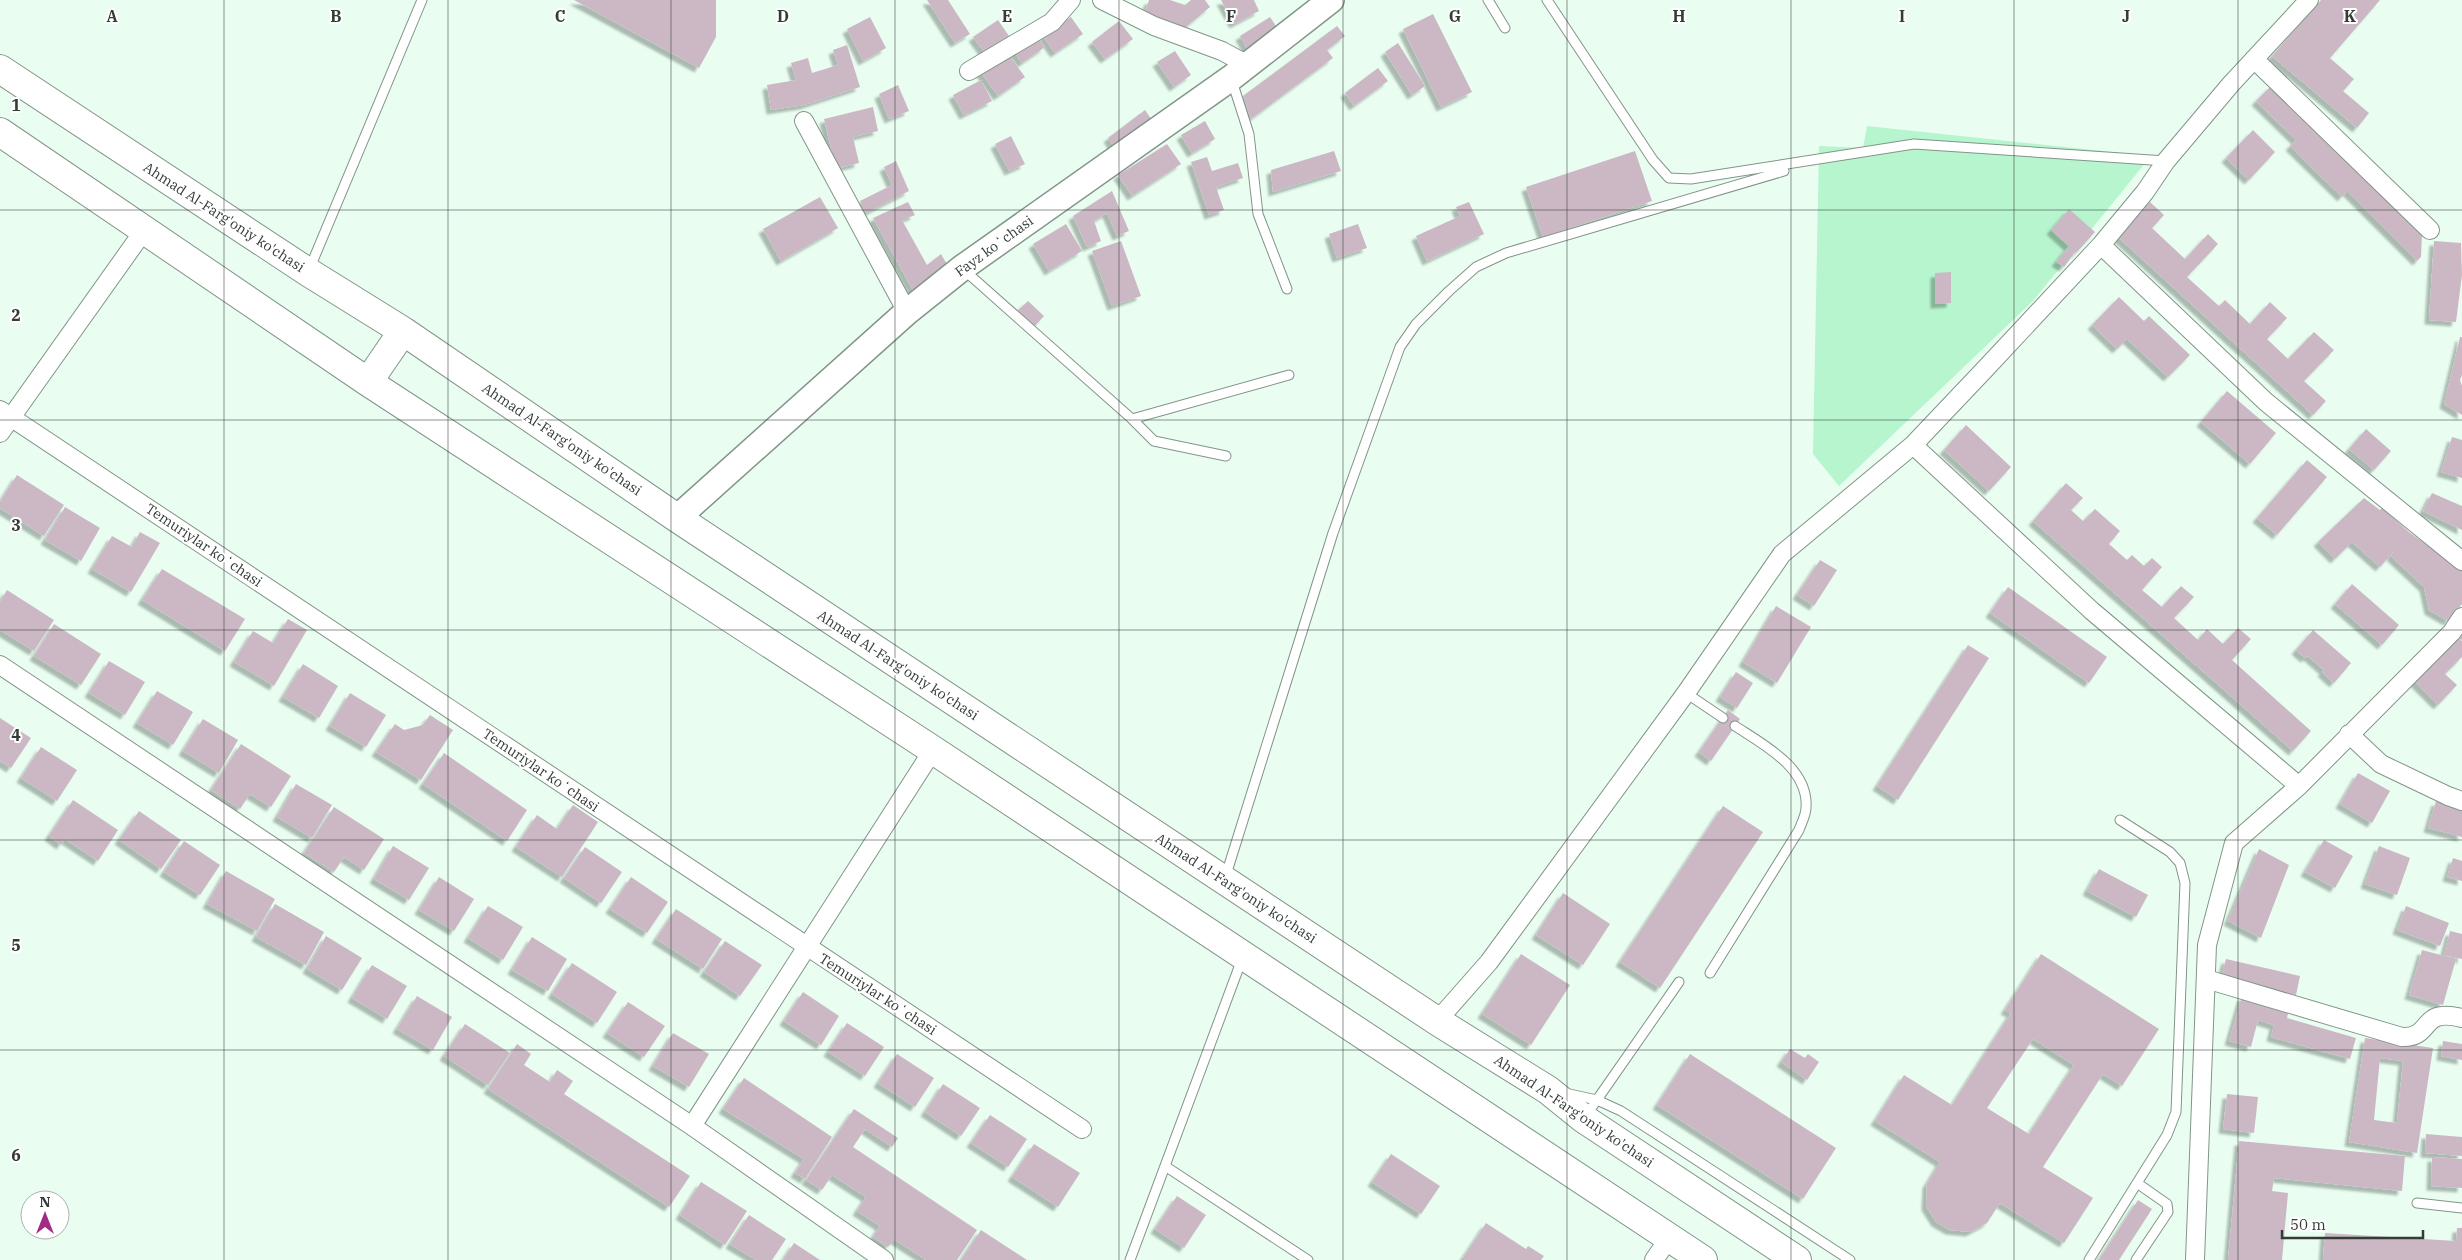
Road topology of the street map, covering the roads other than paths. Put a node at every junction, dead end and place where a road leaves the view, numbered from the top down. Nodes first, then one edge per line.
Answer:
1 (422, 0) edge
2 (1072, 0) edge
3 (1102, 0) edge
4 (1331, 0) edge
5 (1488, 0) edge
6 (1547, 0) edge
7 (2309, 0) edge
8 (1505, 28) dead end
9 (2254, 59) junction
10 (0, 69) edge
11 (969, 71) dead end
12 (1239, 71) junction
13 (804, 121) dead end
14 (0, 132) edge
15 (2166, 161) junction
16 (1784, 171) dead end
17 (145, 228) junction
18 (2430, 230) dead end
19 (2101, 245) junction
20 (962, 268) junction
21 (308, 272) junction
22 (1287, 289) dead end
23 (907, 312) junction
24 (403, 331) junction
25 (1289, 375) dead end
26 (368, 382) junction
27 (5, 413) edge
28 (1132, 419) junction
29 (0, 433) edge
30 (1913, 444) junction
31 (1226, 456) dead end
32 (677, 518) junction
33 (2462, 561) edge
34 (2462, 617) edge
35 (0, 665) edge
36 (1686, 693) junction
37 (1722, 718) dead end
38 (1735, 726) dead end
39 (2349, 734) junction
40 (933, 750) junction
41 (2300, 786) junction
42 (2462, 801) edge
43 (2120, 820) dead end
44 (1224, 880) junction
45 (808, 948) junction
46 (1243, 956) junction
47 (1710, 973) dead end
48 (2206, 979) junction
49 (1679, 982) dead end
50 (2462, 1018) edge
51 (1437, 1021) junction
52 (1590, 1110) junction
53 (692, 1126) junction
54 (1082, 1129) dead end
55 (1165, 1166) junction
56 (2137, 1183) junction
57 (2417, 1203) dead end
58 (2462, 1208) edge
59 (1670, 1237) junction
60 (884, 1260) edge
61 (1130, 1260) edge
62 (1308, 1260) edge
63 (1654, 1260) edge
64 (1703, 1260) edge
65 (1797, 1260) edge
66 (1850, 1260) edge
67 (2089, 1260) edge
68 (2136, 1260) edge
69 (2195, 1260) edge

1 - 21 lane
2 - 11 street
3 - 12 street
4 - 12 street, Fayz koʻchasi
5 - 8 lane
6 - 15 lane
7 - 9 street
9 - 15 street
9 - 18 street
10 - 21 highway, Ahmad Al-Farg'oniy ko'chasi
12 - 20 street, Fayz koʻchasi
12 - 22 lane
13 - 23 street
14 - 17 highway
15 - 19 street
16 - 44 lane
17 - 26 highway
17 - 27 street
19 - 30 street
19 - 33 street
20 - 23 street, Fayz koʻchasi
20 - 28 lane
21 - 24 highway, Ahmad Al-Farg'oniy ko'chasi
23 - 32 street, Fayz koʻchasi
24 - 26 highway
24 - 32 highway, Ahmad Al-Farg'oniy ko'chasi
25 - 28 lane
26 - 40 highway
27 - 29 street
27 - 45 street, Temuriylar koʻchasi
28 - 31 lane
30 - 36 street
30 - 41 street
32 - 44 highway, Ahmad Al-Farg'oniy ko'chasi
34 - 39 street
35 - 53 street
36 - 37 lane
36 - 51 street
38 - 47 lane
39 - 41 street
39 - 42 street
40 - 45 street
40 - 46 highway
41 - 48 street
43 - 56 lane
44 - 51 highway, Ahmad Al-Farg'oniy ko'chasi
45 - 53 street
45 - 54 street, Temuriylar koʻchasi
46 - 55 lane
46 - 59 highway
48 - 50 street
48 - 69 street
49 - 52 lane
51 - 52 highway, Ahmad Al-Farg'oniy ko'chasi
52 - 65 highway, Ahmad Al-Farg'oniy ko'chasi
52 - 66 lane
53 - 60 street
55 - 61 lane
55 - 62 lane
56 - 67 lane
56 - 68 lane
57 - 58 lane
59 - 63 street
59 - 64 highway

